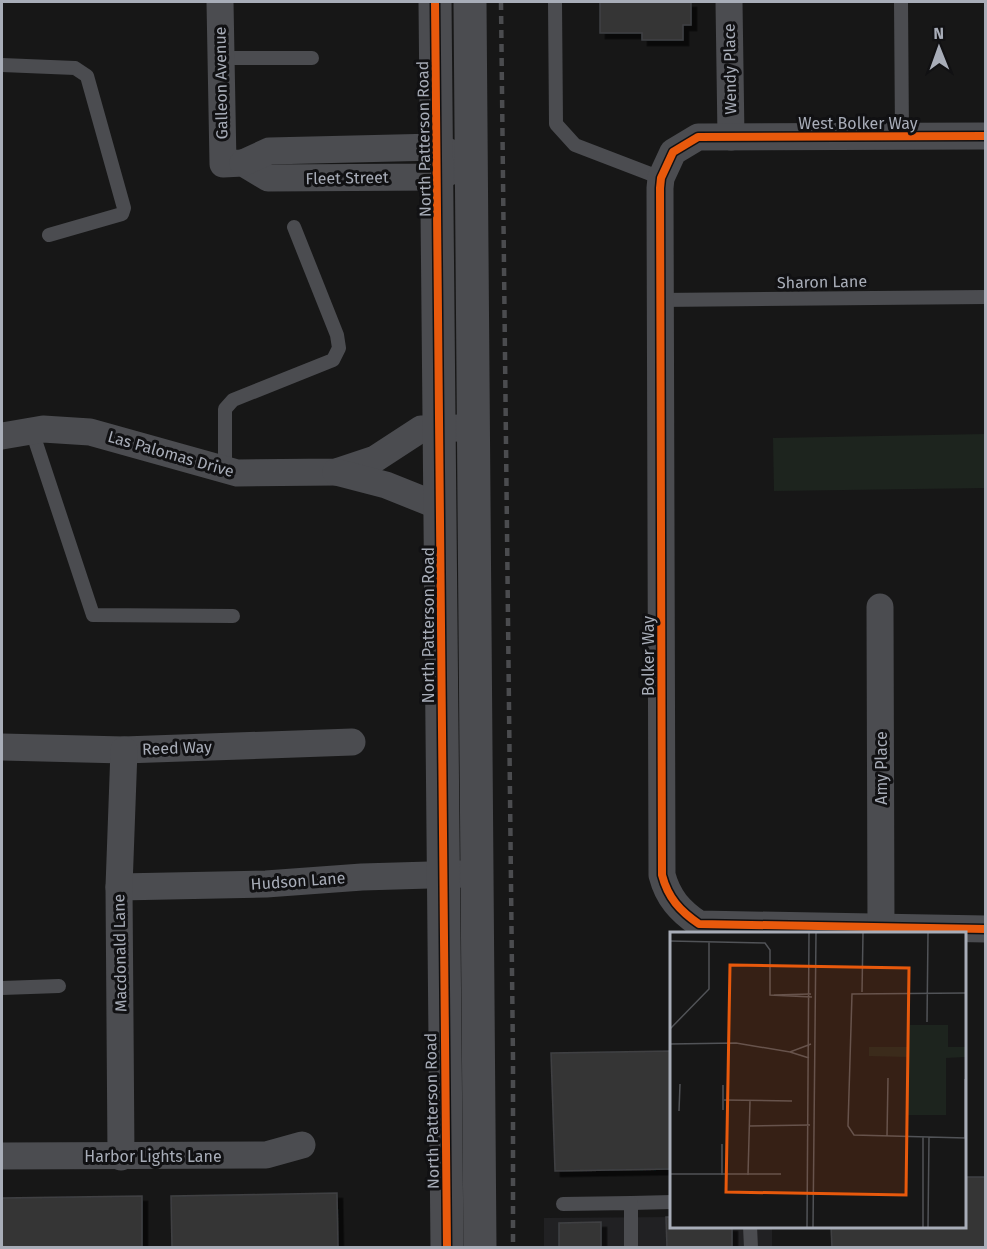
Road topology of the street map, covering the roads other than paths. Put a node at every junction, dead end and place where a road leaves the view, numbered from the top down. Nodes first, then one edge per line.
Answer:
1 (220, 2) edge
2 (435, 2) edge
3 (470, 2) edge
4 (555, 2) edge
5 (729, 2) edge
6 (902, 2) edge
7 (220, 58) junction
8 (312, 58) dead end
9 (2, 65) edge
10 (903, 136) junction
11 (986, 136) edge
12 (730, 137) junction
13 (438, 162) junction
14 (472, 163) junction
15 (661, 178) junction
16 (294, 227) dead end
17 (49, 235) dead end
18 (986, 297) edge
19 (659, 300) junction
20 (440, 428) junction
21 (474, 428) junction
22 (32, 431) junction
23 (2, 436) edge
24 (225, 471) junction
25 (336, 472) junction
26 (441, 507) junction
27 (880, 607) dead end
28 (233, 615) dead end
29 (352, 742) dead end
30 (2, 747) edge
31 (124, 750) junction
32 (477, 874) junction
33 (443, 875) junction
34 (119, 887) junction
35 (881, 929) junction
36 (986, 929) edge
37 (59, 986) dead end
38 (2, 988) edge
39 (302, 1145) dead end
40 (2, 1156) edge
41 (121, 1157) junction
42 (670, 1202) edge
43 (631, 1203) junction
44 (562, 1204) dead end
45 (750, 1228) edge
46 (447, 1248) edge
47 (480, 1248) edge
48 (631, 1248) edge
49 (751, 1248) edge

1 - 7 street, Galleon Avenue
2 - 13 street, North Patterson Road
3 - 14 street
4 - 15 lane
5 - 12 street, Wendy Place
6 - 10 lane
7 - 8 lane
7 - 13 street, Galleon Avenue
9 - 17 lane
10 - 11 street, West Bolker Way
10 - 12 street, West Bolker Way
12 - 15 street, Bolker Way
13 - 14 street
13 - 20 street, North Patterson Road
14 - 21 street
15 - 19 street, Bolker Way
16 - 24 lane
18 - 19 lane, Sharon Lane
19 - 35 street, Bolker Way
20 - 21 street, Las Palomas Drive
20 - 25 street, Las Palomas Drive
20 - 26 street, North Patterson Road
21 - 32 street
22 - 23 street, Las Palomas Drive
22 - 24 street, Las Palomas Drive
22 - 28 lane
24 - 25 street, Las Palomas Drive
25 - 26 street
26 - 33 street, North Patterson Road
27 - 35 street, Amy Place
29 - 31 street, Reed Way
30 - 31 street, Reed Way
31 - 34 street, Macdonald Lane
32 - 33 street, Hudson Lane
32 - 47 street
33 - 34 street, Hudson Lane
33 - 46 street, North Patterson Road
34 - 41 street, Macdonald Lane
35 - 36 street, Bolker Way
37 - 38 lane
39 - 41 street, Harbor Lights Lane
40 - 41 street, Harbor Lights Lane
42 - 43 lane
43 - 44 lane
43 - 48 lane
45 - 49 lane

